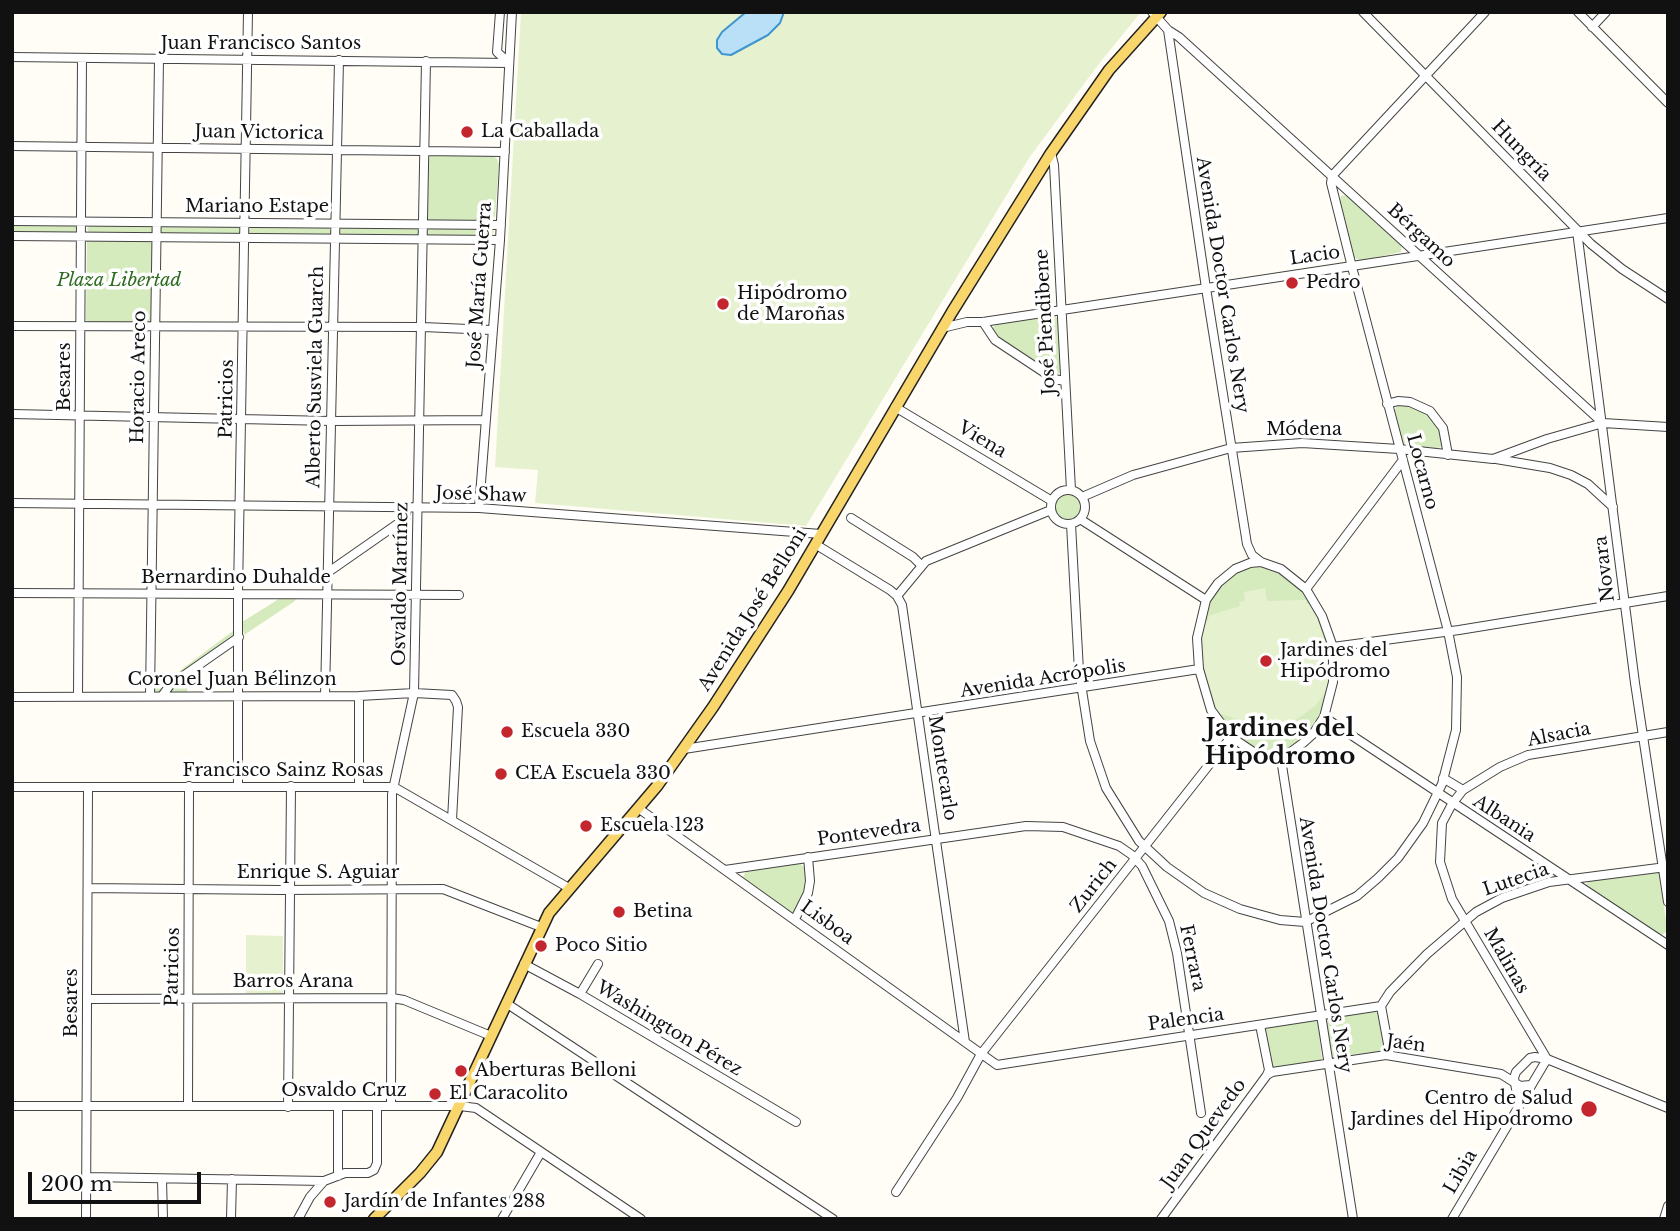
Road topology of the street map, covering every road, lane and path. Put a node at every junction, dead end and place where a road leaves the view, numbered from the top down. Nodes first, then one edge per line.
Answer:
1 (248, 12) edge
2 (500, 12) edge
3 (512, 12) edge
4 (1363, 12) edge
5 (1485, 12) edge
6 (1578, 12) edge
7 (1606, 12) edge
8 (1157, 14) edge
9 (1592, 27) junction
10 (1168, 30) junction
11 (12, 57) edge
12 (82, 58) junction
13 (159, 59) junction
14 (247, 60) junction
15 (339, 60) junction
16 (426, 61) junction
17 (509, 63) junction
18 (1425, 76) junction
19 (1668, 103) edge
20 (12, 146) edge
21 (82, 147) junction
22 (158, 148) junction
23 (246, 149) junction
24 (337, 150) junction
25 (425, 151) junction
26 (505, 152) junction
27 (1051, 153) junction
28 (1332, 176) junction
29 (1668, 218) edge
30 (12, 221) edge
31 (81, 221) junction
32 (157, 223) junction
33 (246, 223) junction
34 (335, 224) junction
35 (423, 224) junction
36 (501, 225) junction
37 (1577, 231) junction
38 (12, 236) edge
39 (81, 236) junction
40 (156, 237) junction
41 (245, 238) junction
42 (335, 238) junction
43 (423, 239) junction
44 (500, 240) junction
45 (1419, 256) junction
46 (1352, 267) junction
47 (1206, 288) junction
48 (1668, 299) edge
49 (1062, 310) junction
50 (952, 312) junction
51 (967, 322) junction
52 (983, 322) junction
53 (155, 325) junction
54 (12, 326) edge
55 (244, 326) junction
56 (81, 327) junction
57 (423, 327) junction
58 (332, 328) junction
59 (942, 328) junction
60 (491, 330) junction
61 (1065, 381) junction
62 (1387, 404) junction
63 (895, 407) junction
64 (12, 414) edge
65 (80, 415) junction
66 (153, 417) junction
67 (242, 419) junction
68 (421, 420) junction
69 (486, 420) junction
70 (331, 421) junction
71 (1603, 424) junction
72 (1668, 427) edge
73 (1231, 448) junction
74 (1399, 449) junction
75 (1448, 455) junction
76 (1493, 459) junction
77 (1403, 460) junction
78 (1072, 490) junction
79 (1082, 497) junction
80 (12, 503) edge
81 (80, 504) junction
82 (152, 505) junction
83 (1052, 505) junction
84 (240, 506) junction
85 (329, 508) junction
86 (479, 508) junction
87 (406, 509) junction
88 (419, 509) junction
89 (1614, 509) junction
90 (851, 518) dead end
91 (1080, 519) junction
92 (1071, 524) junction
93 (818, 539) junction
94 (1247, 544) junction
95 (1261, 562) junction
96 (921, 565) junction
97 (1235, 569) junction
98 (327, 573) junction
99 (1306, 589) junction
100 (12, 593) edge
101 (79, 593) junction
102 (152, 593) junction
103 (239, 593) junction
104 (327, 594) junction
105 (416, 595) junction
106 (459, 595) dead end
107 (897, 596) junction
108 (1668, 596) edge
109 (1206, 600) junction
110 (1625, 603) junction
111 (1448, 631) junction
112 (239, 637) junction
113 (1333, 647) junction
114 (1199, 669) junction
115 (1081, 689) junction
116 (415, 693) junction
117 (359, 695) junction
118 (78, 696) junction
119 (150, 696) junction
120 (162, 696) junction
121 (239, 696) junction
122 (325, 696) junction
123 (12, 697) edge
124 (918, 714) junction
125 (1324, 718) junction
126 (1668, 732) edge
127 (1645, 735) junction
128 (1231, 737) junction
129 (684, 749) junction
130 (1280, 759) junction
131 (1444, 778) junction
132 (359, 785) junction
133 (189, 786) junction
134 (238, 786) junction
135 (291, 786) junction
136 (12, 787) edge
137 (88, 787) junction
138 (394, 787) junction
139 (1463, 790) junction
140 (1437, 794) junction
141 (1452, 804) junction
142 (638, 808) junction
143 (1427, 815) junction
144 (452, 820) junction
145 (1442, 822) junction
146 (936, 839) junction
147 (1144, 846) junction
148 (808, 857) junction
149 (1136, 858) junction
150 (1665, 867) edge
151 (725, 870) junction
152 (1567, 880) junction
153 (88, 888) junction
154 (390, 888) junction
155 (569, 888) junction
156 (190, 889) junction
157 (290, 890) junction
158 (1668, 902) edge
159 (795, 919) junction
160 (1464, 920) junction
161 (1305, 922) junction
162 (541, 927) junction
163 (1668, 945) edge
164 (524, 964) junction
165 (598, 964) dead end
166 (580, 994) junction
167 (290, 998) junction
168 (392, 998) junction
169 (88, 999) junction
170 (188, 999) junction
171 (506, 1003) junction
172 (1381, 1006) junction
173 (1320, 1016) junction
174 (1260, 1025) junction
175 (1530, 1033) junction
176 (491, 1036) junction
177 (1190, 1036) junction
178 (965, 1042) junction
179 (981, 1054) junction
180 (1391, 1055) junction
181 (1530, 1058) junction
182 (1547, 1059) junction
183 (1327, 1064) junction
184 (997, 1065) joint
185 (1519, 1067) junction
186 (1501, 1074) junction
187 (1267, 1075) junction
188 (1515, 1084) junction
189 (1530, 1085) junction
190 (1518, 1105) junction
191 (12, 1106) edge
192 (87, 1106) junction
193 (188, 1106) junction
194 (460, 1106) junction
195 (288, 1107) junction
196 (338, 1107) junction
197 (377, 1107) junction
198 (391, 1107) junction
199 (1668, 1108) edge
200 (1201, 1113) dead end
201 (796, 1122) dead end
202 (541, 1152) junction
203 (338, 1175) junction
204 (87, 1177) junction
205 (162, 1179) junction
206 (232, 1179) junction
207 (324, 1181) junction
208 (896, 1192) dead end
209 (1668, 1206) edge
210 (86, 1219) edge
211 (163, 1219) edge
212 (231, 1219) edge
213 (298, 1219) edge
214 (374, 1219) edge
215 (502, 1219) edge
216 (642, 1219) edge
217 (833, 1219) edge
218 (1161, 1219) edge
219 (1353, 1219) edge
220 (1452, 1219) edge
221 (1664, 1219) edge

1 - 14 street, Patricios
2 - 17 street, José María Guerra
3 - 17 street, José María Guerra
4 - 18 street, Hungría
5 - 18 street
6 - 9 street
7 - 9 street
8 - 10 street, Bérgamo
8 - 27 main road, Avenida José Belloni
9 - 19 street
10 - 28 street, Bérgamo
10 - 47 street, Avenida Doctor Carlos Nery
11 - 12 street, Juan Francisco Santos
12 - 13 street, Juan Francisco Santos
12 - 21 street, Besares
13 - 14 street, Juan Francisco Santos
13 - 22 street, Horacio Areco
14 - 15 street, Juan Francisco Santos
14 - 23 street, Patricios
15 - 16 street, Juan Francisco Santos
15 - 24 street, Alberto Susviela Guarch
16 - 17 street, Juan Francisco Santos
16 - 25 street, Osvaldo Martínez
17 - 26 street, José María Guerra
18 - 28 street
18 - 37 street, Hungría
20 - 21 street, Juan Victorica
21 - 22 street, Juan Victorica
21 - 31 street, Besares
22 - 23 street, Juan Victorica
22 - 32 street, Horacio Areco
23 - 24 street, Juan Victorica
23 - 33 street, Patricios
24 - 25 street, Juan Victorica
24 - 34 street, Alberto Susviela Guarch
25 - 26 street, Juan Victorica
25 - 35 street, Osvaldo Martínez
26 - 36 street, José María Guerra
27 - 49 street, José Piendibene
27 - 50 main road, Avenida José Belloni
28 - 45 street, Bérgamo
28 - 46 street, Locarno
29 - 37 street, Lacio
30 - 31 street, Mariano Estape
31 - 32 street, Mariano Estape
31 - 39 street, Besares
32 - 33 street, Mariano Estape
32 - 40 street, Horacio Areco
33 - 34 street, Mariano Estape
33 - 41 street, Patricios
34 - 35 street, Mariano Estape
34 - 42 street, Alberto Susviela Guarch
35 - 36 street, Mariano Estape
35 - 43 street, Osvaldo Martínez
36 - 44 street, José María Guerra
37 - 45 street, Lacio
37 - 48 street, Hungría
37 - 71 street, Novara
38 - 39 street, Mariano Estape
39 - 40 street, Mariano Estape
39 - 56 street, Besares
40 - 41 street, Mariano Estape
40 - 53 street, Horacio Areco
41 - 42 street, Mariano Estape
41 - 55 street, Patricios
42 - 43 street, Mariano Estape
42 - 58 street, Alberto Susviela Guarch
43 - 44 street, Mariano Estape
43 - 57 street, Osvaldo Martínez
44 - 60 street, José María Guerra
45 - 46 street, Lacio
45 - 71 street, Bérgamo
46 - 47 street, Lacio
46 - 62 street, Locarno
47 - 49 street, Lacio
47 - 73 street, Avenida Doctor Carlos Nery
49 - 52 street, Lacio
49 - 61 street, José Piendibene
50 - 51 street
50 - 59 main road, Avenida José Belloni
51 - 52 street, Lacio
51 - 59 street, Lacio
52 - 61 street
53 - 55 street
53 - 56 street
53 - 66 street, Horacio Areco
54 - 56 street
55 - 58 street
55 - 67 street, Patricios
56 - 65 street, Besares
57 - 58 street
57 - 60 street
57 - 68 street, Osvaldo Martínez
58 - 70 street, Alberto Susviela Guarch
59 - 63 main road, Avenida José Belloni
60 - 69 street, José María Guerra
61 - 78 street, José Piendibene
62 - 74 street, Locarno
62 - 75 street
63 - 83 street, Viena
63 - 93 main road, Avenida José Belloni
64 - 65 street
65 - 66 street
65 - 81 street, Besares
66 - 67 street
66 - 82 street, Horacio Areco
67 - 70 street
67 - 84 street, Patricios
68 - 69 street
68 - 70 street
68 - 88 street, Osvaldo Martínez
69 - 86 street, José María Guerra
70 - 85 street, Alberto Susviela Guarch
71 - 72 street
71 - 76 street, Módena
71 - 89 street, Novara
73 - 74 street, Módena
73 - 79 street, Módena
73 - 94 street, Avenida Doctor Carlos Nery
74 - 75 street, Módena
74 - 77 street, Locarno
75 - 76 street, Módena
76 - 89 street, Módena
77 - 99 street
77 - 111 street, Locarno
78 - 79 street
78 - 83 street
79 - 91 street
80 - 81 street, José Shaw
81 - 82 street, José Shaw
81 - 101 street, Besares
82 - 84 street, José Shaw
82 - 102 street, Horacio Areco
83 - 92 street
83 - 96 street
84 - 85 street, José Shaw
84 - 103 street, Patricios
85 - 87 street, José Shaw
85 - 98 street, Alberto Susviela Guarch
86 - 88 street, José Shaw
86 - 93 street, José Shaw
87 - 88 street, José Shaw
87 - 98 street
88 - 105 street, Osvaldo Martínez
89 - 110 street, Novara
90 - 96 street
91 - 92 street
91 - 109 street
92 - 115 street
93 - 107 street
93 - 129 main road, Avenida José Belloni
94 - 95 street, Avenida Doctor Carlos Nery
94 - 97 street
95 - 97 street
95 - 99 street, Avenida Doctor Carlos Nery
96 - 107 street
97 - 109 street
98 - 104 street, Alberto Susviela Guarch
99 - 113 street, Avenida Doctor Carlos Nery
100 - 101 street, Bernardino Duhalde
101 - 102 street, Bernardino Duhalde
101 - 118 street, Besares
102 - 103 street, Bernardino Duhalde
102 - 119 street, Horacio Areco
103 - 104 street, Bernardino Duhalde
103 - 112 street, Patricios
104 - 105 street, Bernardino Duhalde
104 - 122 street, Alberto Susviela Guarch
105 - 106 street, Bernardino Duhalde
105 - 116 street, Osvaldo Martínez
107 - 124 street, Montecarlo
108 - 110 street
109 - 114 street
110 - 111 street
110 - 127 street, Novara
111 - 113 street
111 - 131 street, Locarno
112 - 120 street
112 - 121 street, Patricios
113 - 125 street, Avenida Doctor Carlos Nery
114 - 115 street, Avenida Acrópolis
114 - 128 street
115 - 124 street, Avenida Acrópolis
115 - 147 street
116 - 117 street, Coronel Juan Bélinzon
116 - 138 street, Osvaldo Martínez
116 - 144 street, Coronel Juan Bélinzon
117 - 122 street, Coronel Juan Bélinzon
117 - 132 street
118 - 119 street, Coronel Juan Bélinzon
118 - 123 street, Coronel Juan Bélinzon
119 - 120 street, Coronel Juan Bélinzon
120 - 121 street, Coronel Juan Bélinzon
121 - 122 street, Coronel Juan Bélinzon
121 - 134 street, Patricios
124 - 129 street, Avenida Acrópolis
124 - 146 street, Montecarlo
125 - 130 street, Avenida Doctor Carlos Nery
125 - 140 street, Albania
126 - 127 street, Alsacia
127 - 139 street, Alsacia
127 - 150 street, Novara
128 - 130 street
128 - 147 street, Zurich
129 - 142 main road, Avenida José Belloni
130 - 161 street, Avenida Doctor Carlos Nery
131 - 139 street
131 - 140 street, Locarno
132 - 135 street, Francisco Sainz Rosas
132 - 138 street, Francisco Sainz Rosas
133 - 134 street, Francisco Sainz Rosas
133 - 137 street, Francisco Sainz Rosas
133 - 156 street, Patricios
134 - 135 street, Francisco Sainz Rosas
135 - 157 street
136 - 137 street, Francisco Sainz Rosas
137 - 153 street, Besares
138 - 144 street, Francisco Sainz Rosas
138 - 154 street, Osvaldo Martínez
139 - 141 street, Alsacia
140 - 141 street, Albania
140 - 143 street
141 - 145 street, Malinas
141 - 152 street, Albania
142 - 151 street, Lisboa
142 - 155 main road, Avenida José Belloni
143 - 145 street
143 - 161 street
144 - 155 street, Francisco Sainz Rosas
145 - 160 street, Malinas
146 - 148 street, Pontevedra
146 - 149 street, Pontevedra
146 - 178 street, Montecarlo
147 - 149 street, Zurich
147 - 161 street
148 - 151 street, Pontevedra
148 - 159 street
149 - 177 street, Ferrara
149 - 179 street, Zurich
150 - 152 street, Lutecia
150 - 158 street, Novara
151 - 159 street, Lisboa
152 - 160 street, Lutecia
152 - 163 street, Albania
153 - 156 street, Enrique S. Aguiar
153 - 169 street, Besares
154 - 157 street, Enrique S. Aguiar
154 - 162 street, Enrique S. Aguiar
154 - 168 street, Osvaldo Martínez
155 - 162 main road, Avenida José Belloni
156 - 157 street, Enrique S. Aguiar
156 - 170 street, Patricios
157 - 167 street
159 - 178 street, Lisboa
160 - 172 street, Lutecia
160 - 175 street, Malinas
161 - 173 street, Avenida Doctor Carlos Nery
162 - 164 main road, Avenida José Belloni
164 - 166 street, Washington Pérez
164 - 171 main road, Avenida José Belloni
165 - 166 street
166 - 201 street, Washington Pérez
167 - 168 street, Barros Arana
167 - 170 street, Barros Arana
167 - 195 street
168 - 176 street, Barros Arana
168 - 198 street, Osvaldo Martínez
169 - 170 street, Barros Arana
169 - 192 street, Besares
170 - 193 street, Patricios
171 - 176 main road, Avenida José Belloni
171 - 217 street
172 - 173 street, Palencia
172 - 180 street
173 - 174 street, Palencia
173 - 183 street, Avenida Doctor Carlos Nery
174 - 177 street, Palencia
174 - 187 street, Juan Quevedo
175 - 181 street
175 - 182 street, Malinas
176 - 194 main road, Avenida José Belloni
177 - 184 street, Palencia
177 - 200 street, Ferrara
178 - 179 street, Lisboa
179 - 184 street, Lisboa
179 - 208 street, Zurich
180 - 183 street, Jaén
180 - 186 street, Jaén
181 - 182 street
181 - 185 street
182 - 189 street, Libia
182 - 199 street
183 - 187 street, Jaén
183 - 219 street, Avenida Doctor Carlos Nery
185 - 186 street
185 - 188 street
186 - 188 street, Jaén
187 - 218 street, Juan Quevedo
188 - 189 street
188 - 190 street
189 - 190 street, Libia
190 - 220 street, Libia
191 - 192 street, Osvaldo Cruz
192 - 193 street, Osvaldo Cruz
192 - 204 street, Besares
193 - 195 street, Osvaldo Cruz
194 - 198 street, Osvaldo Cruz
194 - 202 street, Osvaldo Cruz
194 - 214 main road, Avenida José Belloni
195 - 196 street, Osvaldo Cruz
196 - 197 street, Osvaldo Cruz
196 - 203 street
197 - 198 street, Osvaldo Cruz
197 - 203 street
202 - 215 street
202 - 216 street, Osvaldo Cruz
203 - 207 street
204 - 205 street
204 - 210 street, Besares
205 - 206 street
205 - 211 street
206 - 207 street
206 - 212 street
207 - 213 street
209 - 221 street

